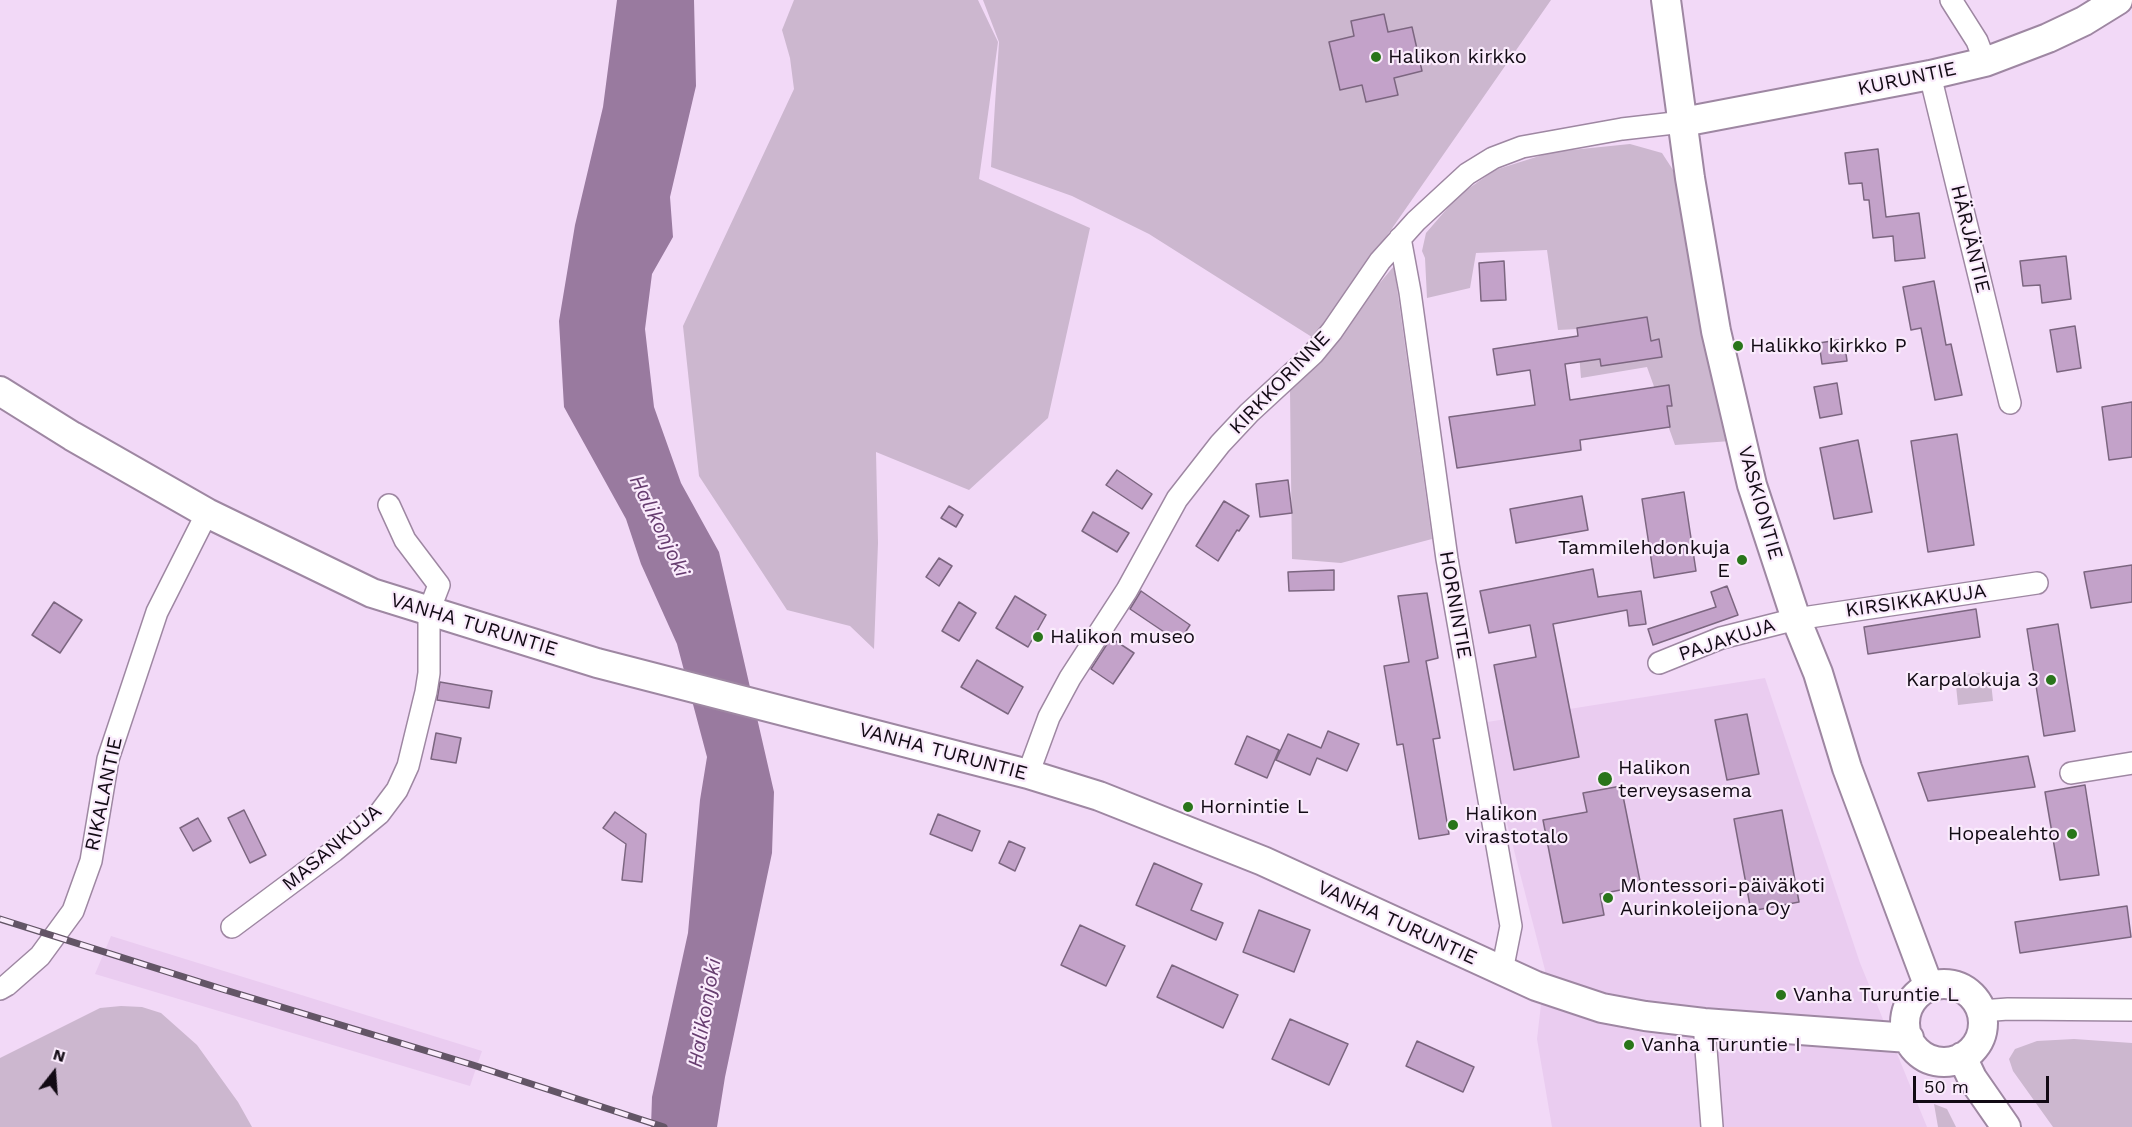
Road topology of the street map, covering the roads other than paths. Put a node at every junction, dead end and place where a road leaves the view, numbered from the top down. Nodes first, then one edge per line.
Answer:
1 (1666, 0) edge
2 (1951, 0) edge
3 (2118, 0) edge
4 (1985, 62) junction
5 (1930, 75) junction
6 (1683, 122) junction
7 (1401, 238) junction
8 (0, 391) edge
9 (2010, 403) dead end
10 (389, 504) dead end
11 (207, 513) junction
12 (2037, 583) dead end
13 (429, 611) junction
14 (1796, 619) junction
15 (1659, 663) dead end
16 (2132, 763) edge
17 (2071, 773) dead end
18 (1028, 774) junction
19 (232, 927) dead end
20 (1502, 971) junction
21 (1929, 987) junction
22 (0, 989) edge
23 (2132, 1010) edge
24 (1981, 1011) junction
25 (1704, 1023) junction
26 (1909, 1038) junction
27 (1962, 1057) junction
28 (1712, 1127) edge
29 (2006, 1127) edge

1 - 6 street, VASKIONTIE
2 - 4 street
3 - 4 street, KURUNTIE
4 - 5 street, KURUNTIE
5 - 6 street, KURUNTIE
5 - 9 street, HÄRJÄNTIE
6 - 7 street, KIRKKORINNE
6 - 14 street, VASKIONTIE
7 - 18 street, KIRKKORINNE
7 - 20 street, HORNINTIE
8 - 11 street, VANHA TURUNTIE
10 - 13 street, MASANKUJA
11 - 13 street, VANHA TURUNTIE
11 - 22 street, RIKALANTIE
12 - 14 street, KIRSIKKAKUJA
13 - 18 street, VANHA TURUNTIE
13 - 19 street, MASANKUJA
14 - 15 street, PAJAKUJA
14 - 21 street, VASKIONTIE
16 - 17 street
18 - 20 street, VANHA TURUNTIE
20 - 25 street, VANHA TURUNTIE
21 - 24 street
21 - 26 street
23 - 24 street
24 - 27 street
25 - 26 street, VANHA TURUNTIE
25 - 28 street
26 - 27 street
27 - 29 street

